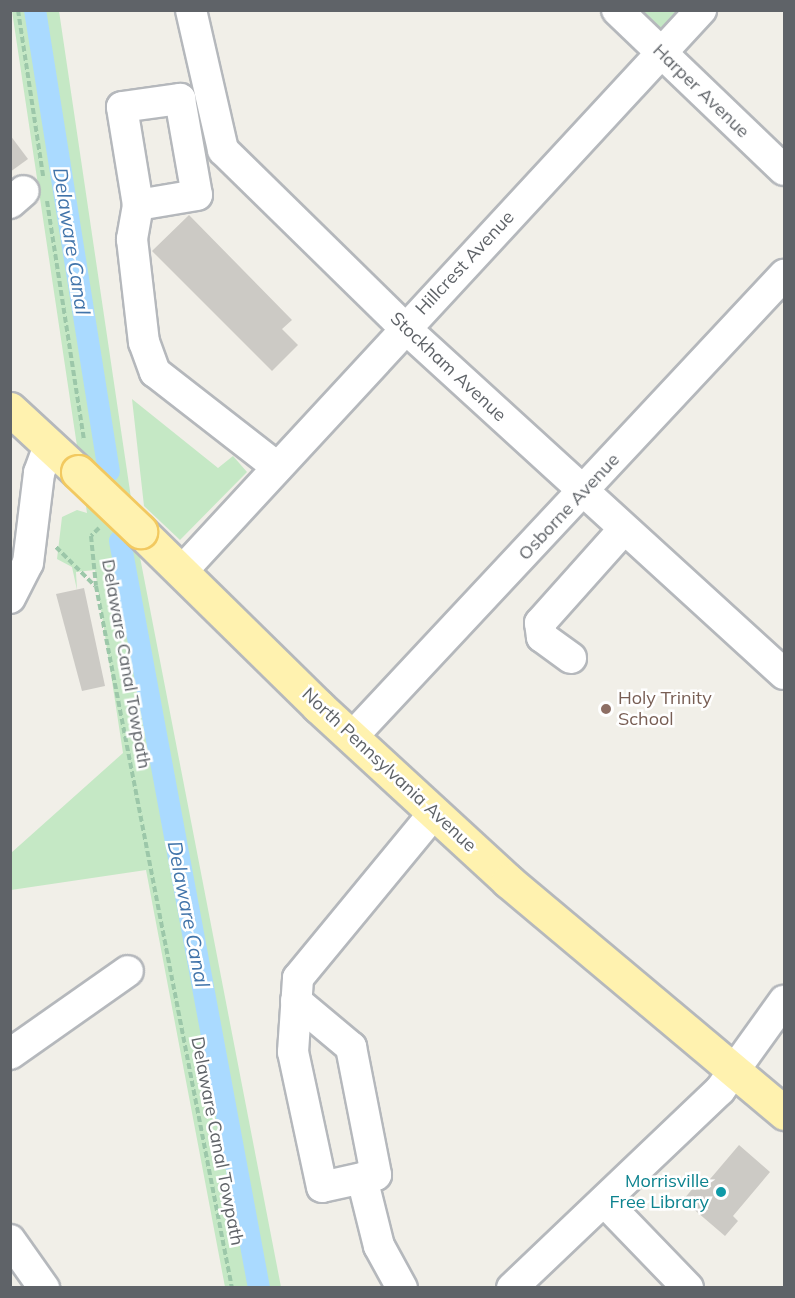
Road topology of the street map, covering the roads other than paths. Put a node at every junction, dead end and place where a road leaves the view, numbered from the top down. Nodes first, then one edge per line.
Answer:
1 (191, 10) edge
2 (617, 10) edge
3 (701, 10) edge
4 (661, 53) junction
5 (784, 170) edge
6 (138, 205) dead end
7 (784, 275) edge
8 (405, 328) junction
9 (10, 409) edge
10 (49, 446) junction
11 (277, 467) junction
12 (583, 492) junction
13 (624, 529) junction
14 (183, 570) junction
15 (10, 598) edge
16 (571, 658) dead end
17 (784, 674) edge
18 (352, 737) junction
19 (434, 813) junction
20 (128, 971) dead end
21 (296, 1001) junction
22 (784, 1001) edge
23 (10, 1054) edge
24 (731, 1069) junction
25 (784, 1113) edge
26 (362, 1178) junction
27 (604, 1201) junction
28 (10, 1240) edge
29 (44, 1287) edge
30 (402, 1287) edge
31 (513, 1287) edge
32 (688, 1287) edge

1 - 8 street, Stockham Avenue
2 - 4 street, Harper Avenue
3 - 4 street, Hillcrest Avenue
4 - 5 street, Harper Avenue
4 - 8 street, Hillcrest Avenue
6 - 11 street
7 - 12 street, Osborne Avenue
8 - 11 street, Hillcrest Avenue
8 - 12 street, Stockham Avenue
9 - 10 main road, North Pennsylvania Avenue
10 - 14 main road, North Pennsylvania Avenue, bridge
10 - 15 street
11 - 14 street, Hillcrest Avenue
12 - 13 street, Stockham Avenue
12 - 18 street, Osborne Avenue
13 - 16 street
13 - 17 street, Stockham Avenue
14 - 18 main road, North Pennsylvania Avenue
18 - 19 main road, North Pennsylvania Avenue
19 - 21 street
19 - 24 main road, North Pennsylvania Avenue
20 - 23 street
21 - 26 street
21 - 26 street
22 - 24 street
24 - 25 main road, North Pennsylvania Avenue
24 - 27 street
26 - 30 street
27 - 31 street
27 - 32 street
28 - 29 street

